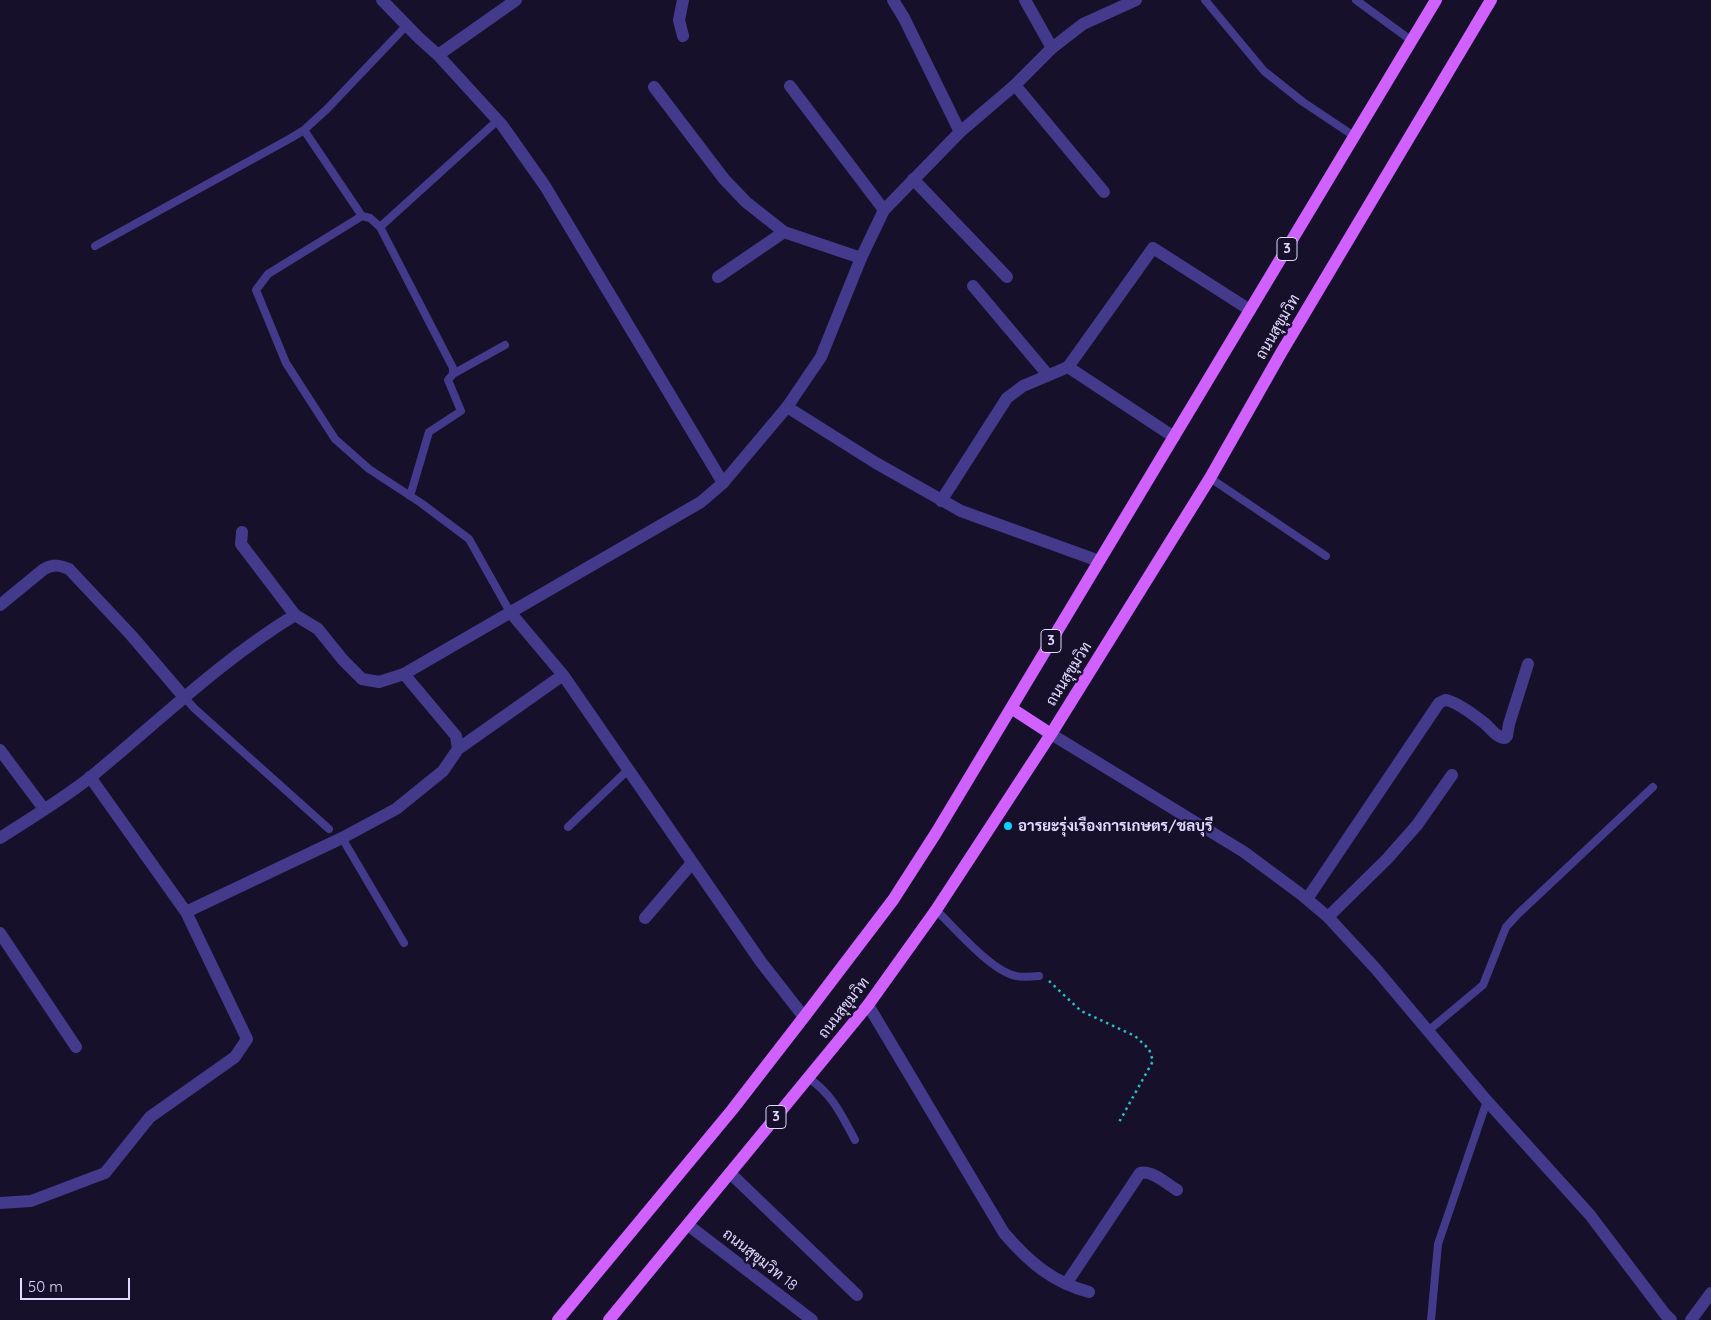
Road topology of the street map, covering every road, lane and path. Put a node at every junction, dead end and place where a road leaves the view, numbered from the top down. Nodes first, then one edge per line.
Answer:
1 (382, 0) edge
2 (516, 0) edge
3 (683, 0) edge
4 (893, 0) edge
5 (1026, 0) edge
6 (1136, 0) edge
7 (1205, 0) edge
8 (1356, 0) edge
9 (1436, 0) edge
10 (1491, 0) edge
11 (406, 26) junction
12 (683, 36) dead end
13 (1412, 41) junction
14 (1052, 48) junction
15 (438, 56) junction
16 (1015, 85) junction
17 (790, 86) dead end
18 (654, 87) dead end
19 (498, 120) junction
20 (304, 130) junction
21 (960, 132) junction
22 (1354, 136) junction
23 (913, 179) junction
24 (1104, 192) dead end
25 (884, 210) junction
26 (362, 216) junction
27 (380, 227) junction
28 (784, 232) junction
29 (95, 246) dead end
30 (861, 258) junction
31 (1008, 276) dead end
32 (718, 278) dead end
33 (973, 286) dead end
34 (1250, 310) junction
35 (506, 345) dead end
36 (1068, 367) junction
37 (453, 374) junction
38 (1048, 375) junction
39 (787, 407) junction
40 (1174, 437) junction
41 (1210, 478) junction
42 (723, 483) junction
43 (410, 496) junction
44 (941, 500) junction
45 (242, 532) dead end
46 (1326, 556) dead end
47 (1099, 561) junction
48 (0, 605) edge
49 (510, 612) junction
50 (295, 615) junction
51 (1528, 664) dead end
52 (404, 674) junction
53 (563, 675) junction
54 (184, 697) junction
55 (1011, 708) junction
56 (1051, 734) junction
57 (458, 749) junction
58 (0, 750) edge
59 (628, 770) junction
60 (1452, 775) dead end
61 (90, 777) junction
62 (1653, 787) dead end
63 (44, 809) junction
64 (568, 827) dead end
65 (329, 829) dead end
66 (0, 838) edge
67 (342, 838) junction
68 (692, 863) junction
69 (1308, 899) junction
70 (936, 910) junction
71 (186, 912) junction
72 (1328, 917) junction
73 (645, 918) dead end
74 (0, 933) edge
75 (404, 943) dead end
76 (1039, 976) joint
77 (868, 1005) junction
78 (804, 1017) junction
79 (1428, 1031) junction
80 (76, 1047) dead end
81 (808, 1078) junction
82 (1487, 1101) junction
83 (1118, 1124) dead end
84 (855, 1140) dead end
85 (730, 1173) junction
86 (1177, 1190) dead end
87 (0, 1203) edge
88 (688, 1225) junction
89 (1066, 1284) junction
90 (1089, 1292) dead end
91 (1711, 1293) edge
92 (856, 1295) dead end
93 (1665, 1318) edge
94 (558, 1320) edge
95 (609, 1320) edge
96 (812, 1320) edge
97 (1431, 1320) edge
98 (1691, 1320) edge

1 - 11 street
2 - 15 street
3 - 12 street
4 - 21 street
5 - 14 street
6 - 14 street
7 - 22 lane
8 - 13 lane
9 - 13 main road, ถนนสุขุมวิท / 3
10 - 41 main road, ถนนสุขุมวิท / 3
11 - 15 street
11 - 20 lane
13 - 22 main road, ถนนสุขุมวิท / 3
14 - 16 street
15 - 19 street
16 - 21 street
16 - 24 street
17 - 25 street
18 - 28 street
19 - 27 lane
19 - 42 street
20 - 26 lane
20 - 29 lane
21 - 23 street
22 - 34 main road, ถนนสุขุมวิท / 3
23 - 25 street
23 - 31 street
25 - 30 street
26 - 27 lane
26 - 43 lane
27 - 37 lane
28 - 30 street
28 - 32 street
30 - 39 street
33 - 38 street
34 - 36 street
34 - 40 main road, ถนนสุขุมวิท / 3
35 - 37 lane
36 - 38 street
36 - 40 street
37 - 43 lane
38 - 44 street
39 - 42 street
39 - 44 street
40 - 47 main road, ถนนสุขุมวิท / 3
41 - 46 lane
41 - 56 main road, ถนนสุขุมวิท / 3
42 - 49 street
43 - 49 lane
44 - 47 street
45 - 50 street
47 - 55 main road, ถนนสุขุมวิท / 3
48 - 54 street
49 - 52 street
49 - 53 street
50 - 52 street
50 - 54 street
51 - 69 street
52 - 57 street
53 - 57 street
53 - 59 street
54 - 61 street
54 - 65 lane
55 - 56 main road
55 - 78 main road, ถนนสุขุมวิท / 3
56 - 69 street
56 - 70 main road, ถนนสุขุมวิท / 3
57 - 67 street
58 - 63 street
59 - 64 lane
59 - 68 street
60 - 72 street
61 - 63 street
61 - 71 street
62 - 79 lane
63 - 66 street
67 - 71 street
67 - 75 lane
68 - 73 street
68 - 78 street
69 - 72 street
70 - 76 lane
70 - 77 main road, ถนนสุขุมวิท / 3
71 - 87 street
72 - 79 street
74 - 80 street
76 - 83 path
77 - 81 main road, ถนนสุขุมวิท / 3
77 - 89 street
78 - 94 main road, ถนนสุขุมวิท / 3
79 - 82 street
81 - 84 lane
81 - 85 main road, ถนนสุขุมวิท / 3
82 - 93 street
82 - 97 lane
85 - 88 main road, ถนนสุขุมวิท / 3
85 - 92 street
86 - 89 street
88 - 95 main road, ถนนสุขุมวิท / 3
88 - 96 street, ถนนสุขุมวิท 18
89 - 90 street
91 - 98 street

